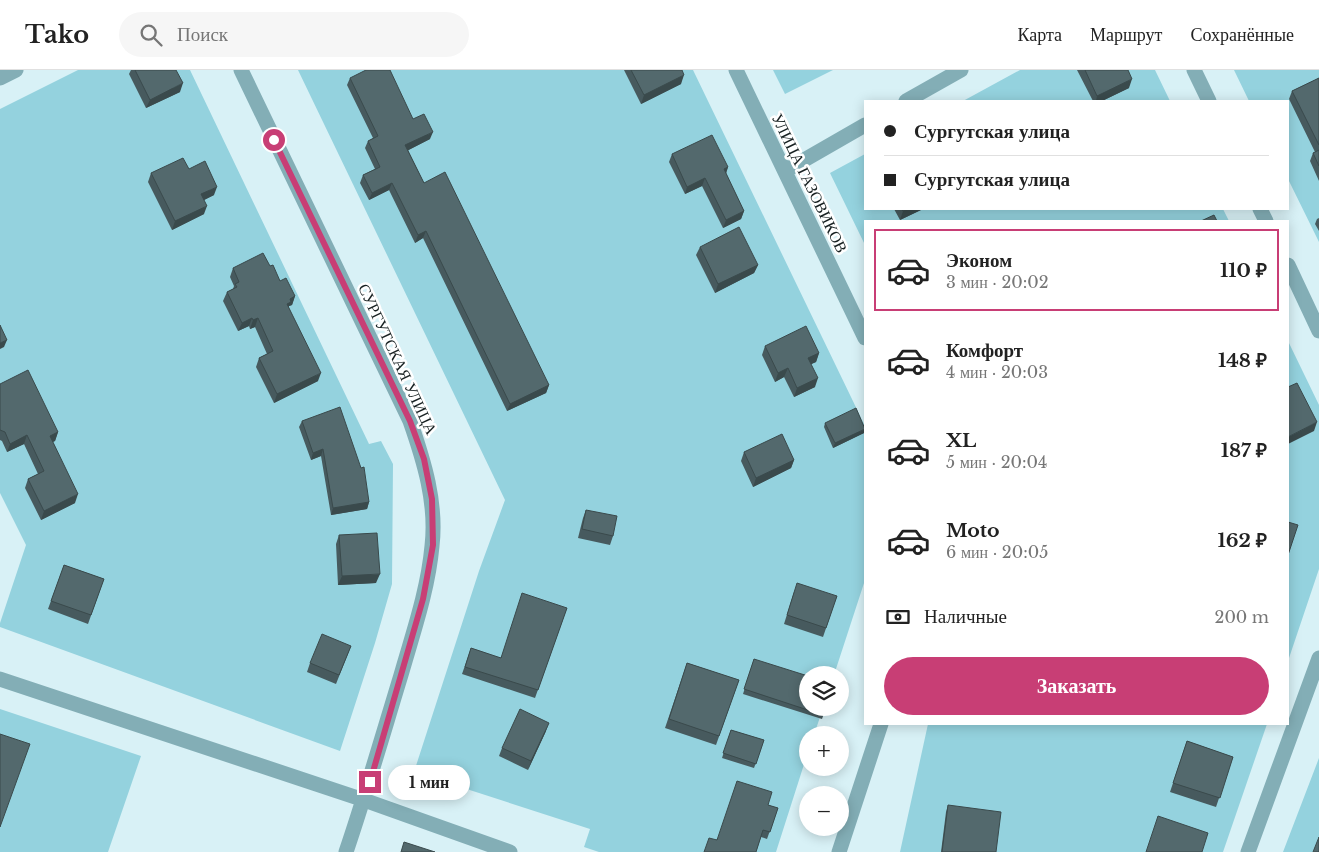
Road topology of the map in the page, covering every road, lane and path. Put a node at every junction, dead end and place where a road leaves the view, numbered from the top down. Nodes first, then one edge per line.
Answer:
1 (16, 70) edge
2 (240, 70) edge
3 (736, 70) edge
4 (961, 70) edge
5 (1194, 70) edge
6 (0, 78) edge
7 (908, 100) edge
8 (1209, 100) edge
9 (864, 126) edge
10 (785, 171) junction
11 (1289, 267) edge
12 (1319, 331) edge
13 (864, 336) edge
14 (1319, 658) edge
15 (0, 679) edge
16 (881, 725) edge
17 (364, 800) junction
18 (346, 852) edge
19 (510, 852) edge
20 (839, 852) edge
21 (1248, 852) edge

1 - 6 street
2 - 17 street, СУРГУТСКАЯ УЛИЦА
3 - 10 street, УЛИЦА ГАЗОВИКОВ
4 - 7 street
5 - 8 street
9 - 10 street
10 - 13 street, УЛИЦА ГАЗОВИКОВ
11 - 12 street
14 - 21 street
15 - 17 street
16 - 20 street
17 - 18 street, СУРГУТСКАЯ УЛИЦА
17 - 19 street

